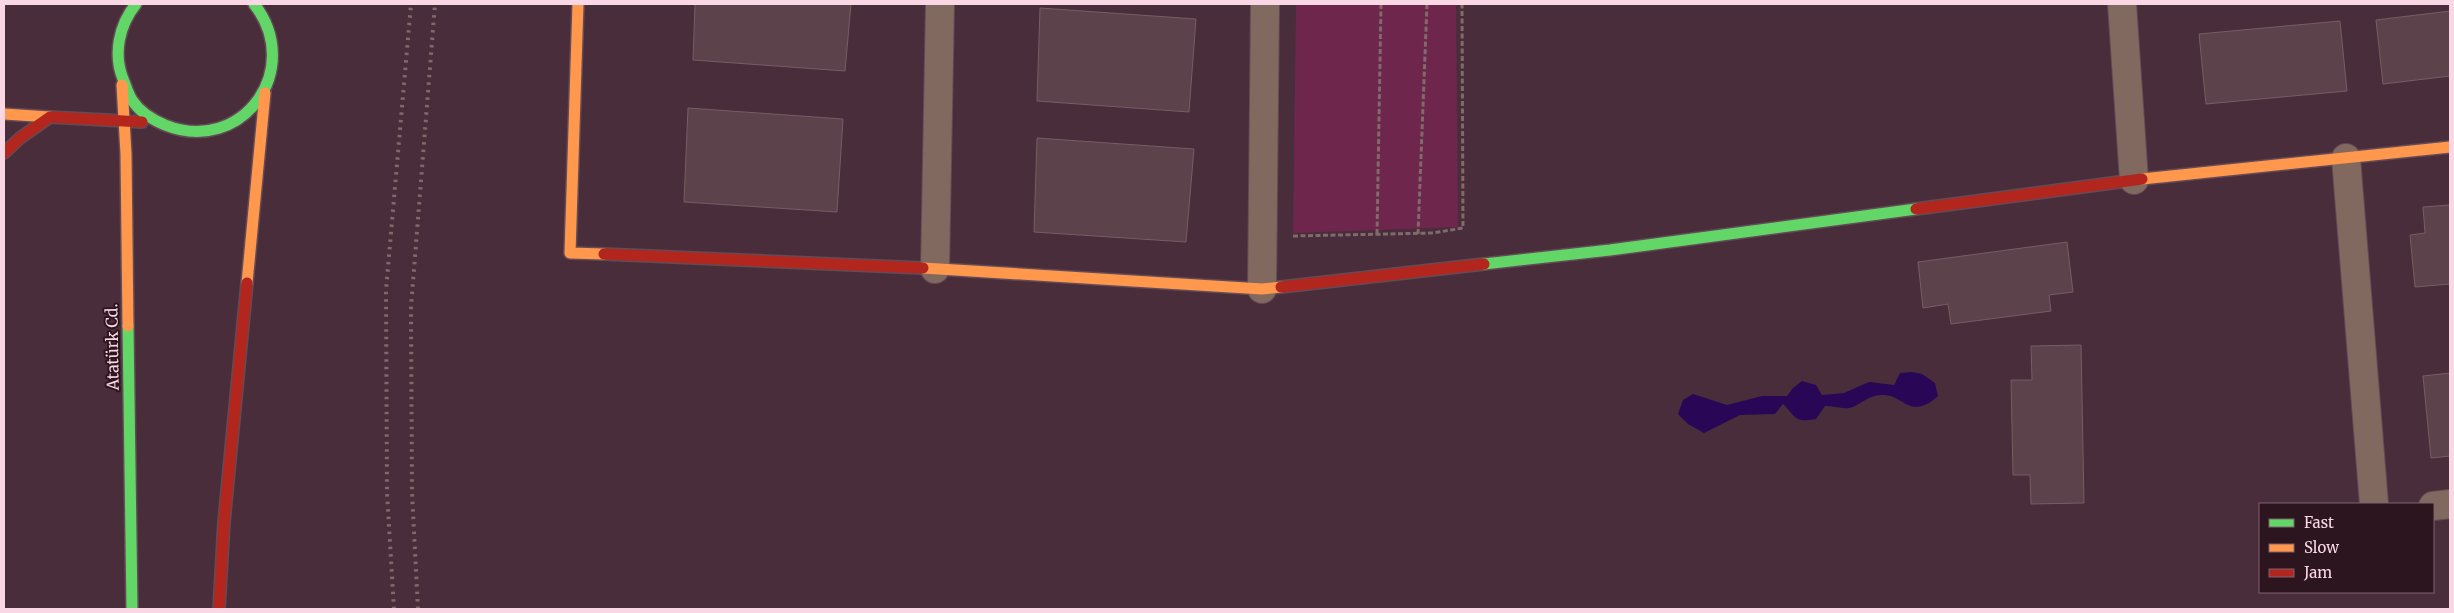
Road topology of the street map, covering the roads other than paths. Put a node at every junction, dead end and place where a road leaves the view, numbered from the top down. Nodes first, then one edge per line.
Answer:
1 (128, 4) edge
2 (136, 4) edge
3 (254, 4) edge
4 (578, 4) edge
5 (940, 4) edge
6 (1265, 4) edge
7 (2122, 4) edge
8 (274, 13) dead end
9 (125, 22) junction
10 (273, 40) junction
11 (122, 85) junction
12 (265, 93) junction
13 (4, 114) edge
14 (50, 117) junction
15 (124, 121) junction
16 (155, 122) junction
17 (2450, 147) edge
18 (4, 153) edge
19 (2346, 158) junction
20 (2134, 180) junction
21 (935, 269) junction
22 (1262, 289) junction
23 (2374, 503) edge
24 (2450, 504) edge
25 (2434, 506) edge
26 (132, 609) edge
27 (219, 609) edge

1 - 9 street
2 - 9 street
3 - 10 street
4 - 21 street
5 - 21 street
6 - 22 street
7 - 20 street
8 - 10 street
9 - 11 street, Atatürk Cd.
10 - 12 street
11 - 15 street, Atatürk Cd.
11 - 16 street
12 - 16 street
12 - 27 street
13 - 14 street
14 - 15 street
14 - 18 street
15 - 16 street
15 - 26 street, Atatürk Cd.
17 - 19 street
19 - 20 street
19 - 23 street
20 - 22 street
21 - 22 street
24 - 25 street

